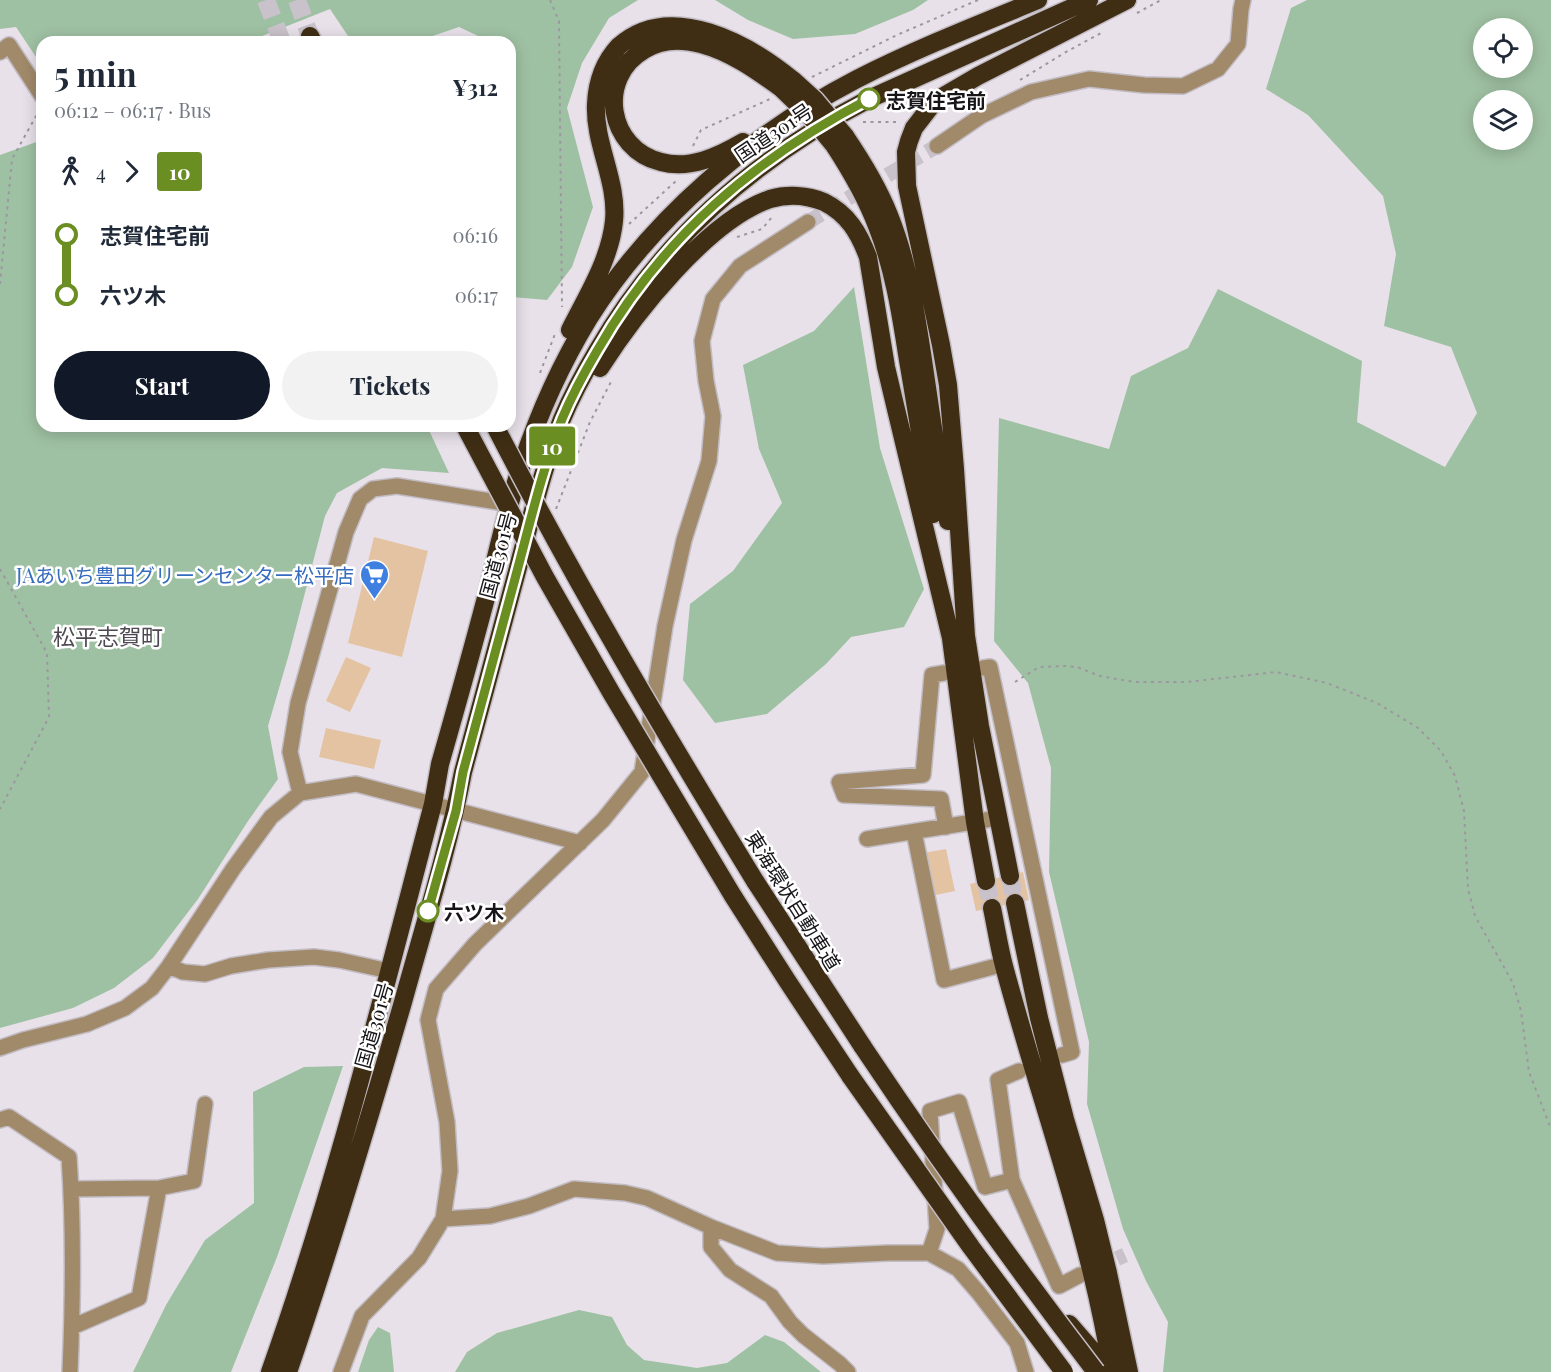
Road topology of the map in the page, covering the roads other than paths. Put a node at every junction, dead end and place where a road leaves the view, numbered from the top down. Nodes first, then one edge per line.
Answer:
1 (1038, 0) edge
2 (1089, 0) edge
3 (1243, 0) edge
4 (1130, 8) edge
5 (919, 50) junction
6 (0, 52) edge
7 (36, 87) edge
8 (788, 87) junction
9 (937, 146) tunnel mouth
10 (808, 222) tunnel mouth
11 (468, 432) edge
12 (498, 432) edge
13 (522, 465) junction
14 (510, 504) junction
15 (516, 575) junction
16 (959, 637) junction
17 (983, 668) dead end
18 (944, 673) dead end
19 (300, 793) junction
20 (433, 804) junction
21 (456, 811) junction
22 (998, 818) junction
23 (975, 822) junction
24 (946, 827) junction
25 (914, 832) junction
26 (867, 839) dead end
27 (580, 843) junction
28 (1010, 876) tunnel mouth
29 (986, 881) tunnel mouth
30 (1015, 903) tunnel mouth
31 (992, 908) tunnel mouth
32 (1004, 964) junction
33 (169, 966) junction
34 (390, 970) junction
35 (0, 1048) edge
36 (1062, 1055) dead end
37 (1019, 1071) dead end
38 (205, 1104) dead end
39 (0, 1120) edge
40 (1012, 1180) junction
41 (159, 1188) junction
42 (71, 1189) junction
43 (442, 1220) junction
44 (711, 1227) junction
45 (993, 1234) junction
46 (929, 1253) junction
47 (1080, 1275) tunnel mouth
48 (72, 1328) junction
49 (70, 1372) edge
50 (270, 1372) edge
51 (288, 1372) edge
52 (341, 1372) edge
53 (848, 1372) edge
54 (1026, 1372) edge
55 (1064, 1372) edge
56 (1096, 1372) edge
57 (1111, 1372) edge
58 (1129, 1372) edge

1 - 5 highway, 国道301号
2 - 15 highway, 国道301号
3 - 9 street
4 - 16 highway
5 - 8 highway
5 - 13 highway, 国道301号
6 - 7 street
8 - 13 highway
8 - 16 highway, bridge
10 - 27 street
11 - 55 highway, bridge
12 - 45 highway, 東海環状自動車道, bridge
13 - 14 highway, 国道301号
14 - 19 street
14 - 20 highway, 国道301号
15 - 16 highway
15 - 21 highway, 国道301号
16 - 22 highway
16 - 23 highway
17 - 36 street
18 - 24 street
19 - 20 street
19 - 33 street
20 - 21 street
20 - 34 highway, 国道301号
21 - 27 street
21 - 51 highway, 国道301号
22 - 23 street
22 - 28 highway
23 - 24 street
23 - 29 highway
24 - 25 street
25 - 26 street
25 - 32 street
27 - 43 street
30 - 58 highway
31 - 32 highway
32 - 57 highway
33 - 34 street
33 - 35 street
34 - 50 highway, 国道301号
37 - 40 street
38 - 41 street
39 - 42 street
40 - 46 street
40 - 47 street
41 - 42 street
41 - 48 street
42 - 48 street
43 - 44 street
43 - 52 street
44 - 46 street
44 - 53 street
45 - 56 highway, 東海環状自動車道, bridge
45 - 57 highway, bridge
46 - 54 street
48 - 49 street

